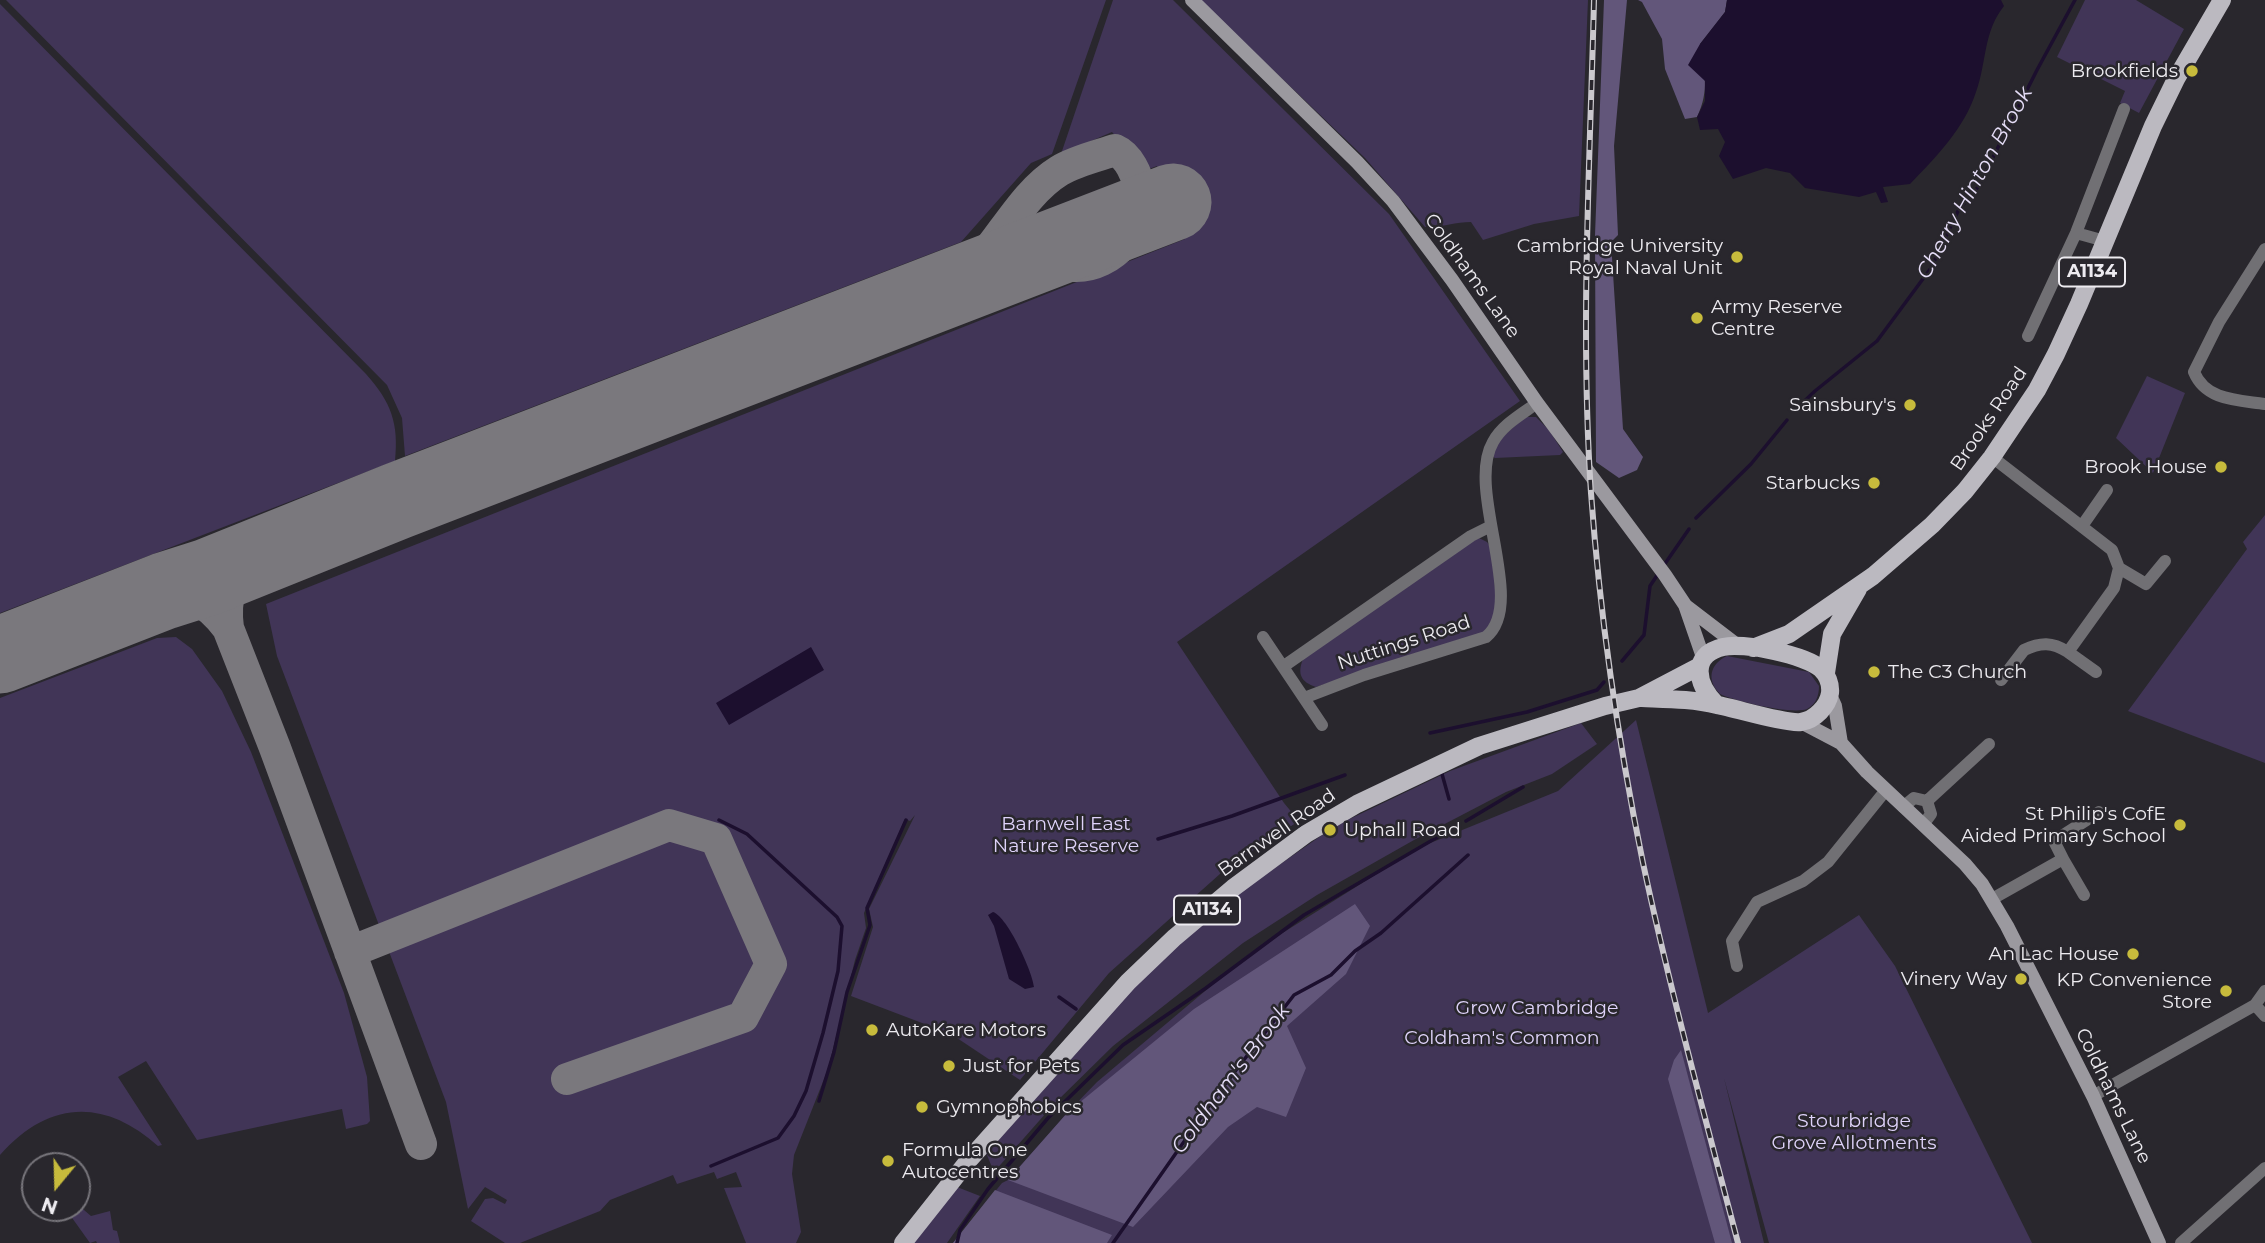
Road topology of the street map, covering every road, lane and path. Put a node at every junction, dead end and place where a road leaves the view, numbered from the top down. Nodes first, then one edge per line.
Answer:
1 (1192, 0) edge
2 (2222, 0) edge
3 (2124, 109) dead end
4 (2076, 233) junction
5 (2105, 241) junction
6 (2263, 256) edge
7 (2028, 336) dead end
8 (1538, 403) junction
9 (2265, 404) edge
10 (1992, 457) junction
11 (2107, 490) dead end
12 (1491, 526) junction
13 (2082, 526) junction
14 (2165, 561) dead end
15 (2119, 568) junction
16 (1860, 586) junction
17 (1685, 605) junction
18 (1263, 637) dead end
19 (1745, 647) junction
20 (2068, 652) junction
21 (1702, 663) junction
22 (1284, 666) junction
23 (2095, 672) dead end
24 (1826, 673) junction
25 (2001, 680) dead end
26 (1830, 695) junction
27 (1304, 698) junction
28 (1639, 698) junction
29 (1716, 704) junction
30 (1801, 722) junction
31 (1322, 725) dead end
32 (1841, 743) junction
33 (1989, 744) dead end
34 (1886, 790) junction
35 (1927, 801) junction
36 (1903, 807) junction
37 (2099, 812) dead end
38 (1923, 825) junction
39 (2063, 859) junction
40 (2084, 895) dead end
41 (1992, 898) junction
42 (1737, 966) dead end
43 (2265, 992) edge
44 (2255, 1005) junction
45 (2265, 1016) edge
46 (2093, 1096) junction
47 (2264, 1172) edge
48 (903, 1243) edge
49 (2159, 1243) edge
50 (2181, 1243) edge

1 - 8 street, Coldhams Lane
2 - 5 main road, Brooks Road / A1134
3 - 4 street
4 - 5 street
4 - 7 street
5 - 10 main road, Brooks Road / A1134
6 - 9 street
8 - 12 street, Nuttings Road
8 - 17 street, Coldhams Lane
10 - 13 street
10 - 16 main road, Brooks Road / A1134
11 - 13 street
12 - 22 street, Nuttings Road
12 - 27 street, Nuttings Road
13 - 15 street
14 - 15 street
15 - 20 street
16 - 19 main road, Brooks Road / A1134
16 - 24 main road, Brooks Road / A1134
17 - 19 street, Coldhams Lane
17 - 21 street, Coldhams Lane
18 - 22 street
19 - 21 main road, A1134
19 - 24 main road
20 - 23 street
20 - 25 street
21 - 28 main road, Barnwell Road / A1134
21 - 29 main road
22 - 27 street
24 - 26 main road, A1134
26 - 30 main road
26 - 32 street
27 - 31 street
28 - 29 main road, Barnwell Road / A1134
28 - 48 main road, Barnwell Road / A1134
29 - 30 main road, A1134
30 - 32 street, Coldhams Lane
32 - 34 street, Coldhams Lane
33 - 35 street
34 - 36 street, Coldhams Lane
34 - 42 street
35 - 36 street
35 - 38 street
36 - 38 street, Coldhams Lane
37 - 39 street
38 - 41 street, Coldhams Lane
39 - 40 street
39 - 41 street
41 - 46 street, Coldhams Lane
43 - 44 street
44 - 45 street
44 - 46 street
46 - 49 street, Coldhams Lane
47 - 50 street

